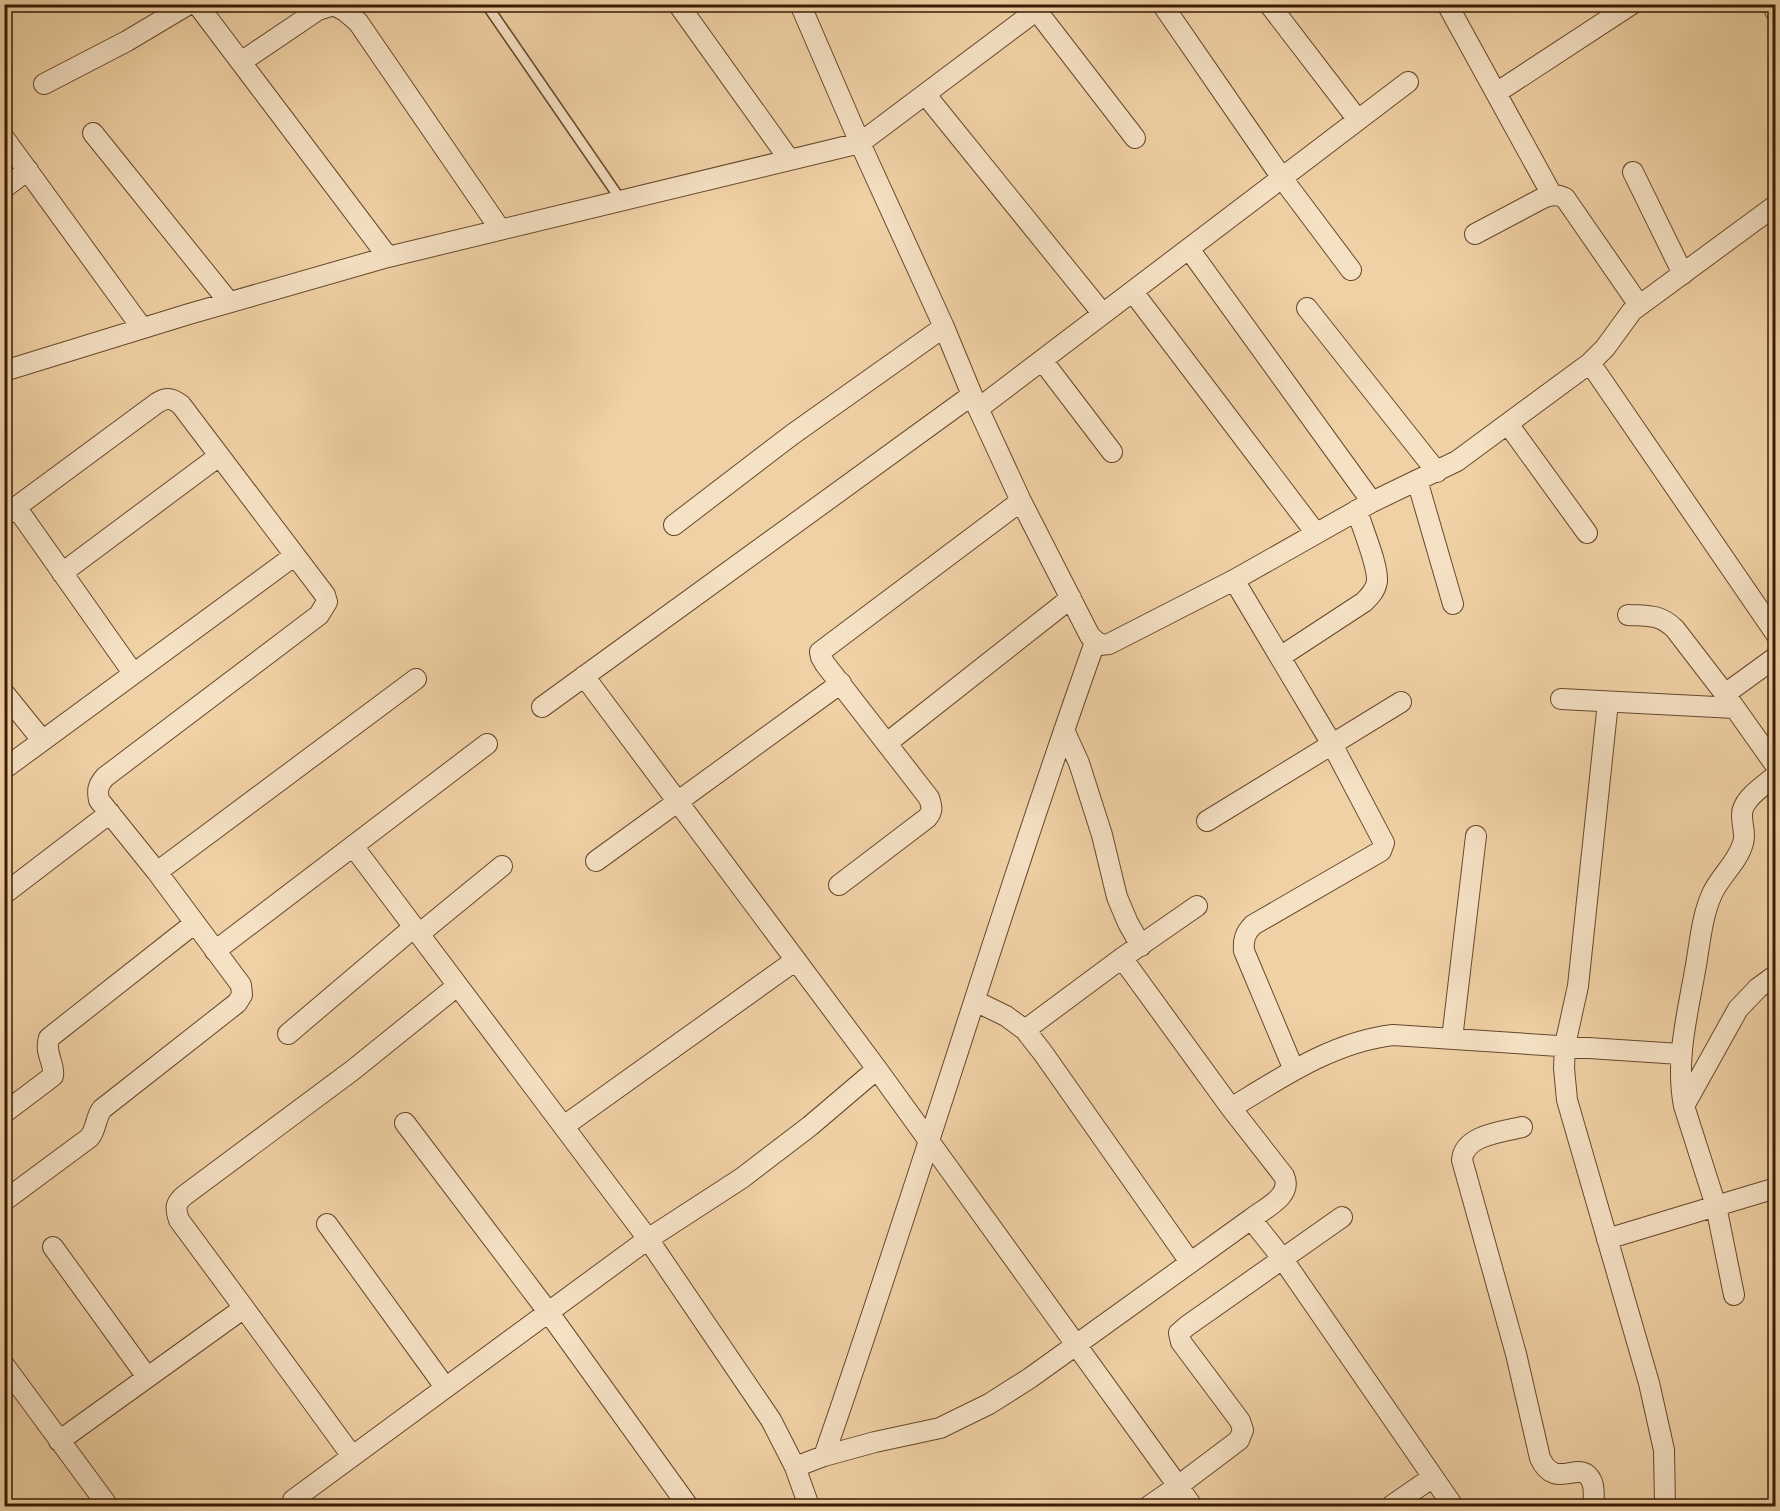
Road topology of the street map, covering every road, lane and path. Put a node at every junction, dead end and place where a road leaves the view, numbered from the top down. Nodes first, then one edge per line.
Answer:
1 (189, 4) edge
2 (197, 4) edge
3 (486, 4) edge
4 (678, 4) edge
5 (800, 4) edge
6 (1162, 4) edge
7 (1269, 4) edge
8 (1448, 4) edge
9 (1632, 4) edge
10 (1772, 4) edge
11 (1041, 8) edge
12 (1776, 12) edge
13 (241, 62) junction
14 (1408, 82) dead end
15 (44, 84) dead end
16 (1496, 93) junction
17 (925, 94) junction
18 (1358, 120) junction
19 (93, 133) dead end
20 (4, 138) edge
21 (1136, 138) dead end
22 (860, 143) junction
23 (789, 159) junction
24 (28, 170) junction
25 (1633, 172) dead end
26 (1282, 178) junction
27 (4, 188) edge
28 (1552, 195) junction
29 (621, 200) junction
30 (1776, 205) edge
31 (500, 229) junction
32 (1475, 234) dead end
33 (1189, 249) junction
34 (388, 257) junction
35 (1351, 270) dead end
36 (1683, 274) junction
37 (1133, 292) junction
38 (229, 302) junction
39 (1639, 305) junction
40 (1307, 308) dead end
41 (1103, 314) junction
42 (944, 327) junction
43 (142, 328) junction
44 (1042, 360) junction
45 (1590, 363) junction
46 (4, 371) edge
47 (976, 401) junction
48 (1509, 424) junction
49 (1112, 452) dead end
50 (219, 456) junction
51 (1437, 472) junction
52 (1417, 480) junction
53 (1021, 501) junction
54 (1364, 506) junction
55 (10, 511) edge
56 (674, 525) dead end
57 (1315, 532) junction
58 (1587, 533) dead end
59 (294, 556) junction
60 (62, 573) junction
61 (1234, 580) junction
62 (1071, 598) junction
63 (1453, 604) dead end
64 (1628, 615) dead end
65 (1776, 634) edge
66 (1095, 642) junction
67 (1280, 657) junction
68 (1776, 657) edge
69 (133, 674) junction
70 (584, 676) junction
71 (416, 679) dead end
72 (841, 683) junction
73 (4, 693) edge
74 (1561, 699) dead end
75 (1730, 701) junction
76 (1401, 702) dead end
77 (1608, 702) junction
78 (542, 707) dead end
79 (1064, 730) junction
80 (42, 740) junction
81 (887, 743) junction
82 (487, 744) dead end
83 (1333, 746) junction
84 (1776, 766) edge
85 (4, 769) edge
86 (1776, 775) edge
87 (678, 803) junction
88 (110, 813) junction
89 (1207, 821) dead end
90 (1476, 836) dead end
91 (353, 846) junction
92 (596, 861) dead end
93 (502, 866) dead end
94 (157, 872) junction
95 (839, 885) dead end
96 (4, 894) edge
97 (1197, 906) dead end
98 (195, 923) junction
99 (416, 931) junction
100 (1141, 946) junction
101 (215, 951) junction
102 (1122, 958) junction
103 (796, 960) junction
104 (1776, 975) edge
105 (458, 986) junction
106 (975, 1001) junction
107 (1025, 1030) junction
108 (288, 1034) dead end
109 (1452, 1039) junction
110 (1565, 1045) junction
111 (1680, 1054) junction
112 (877, 1069) junction
113 (1294, 1070) junction
114 (1684, 1106) junction
115 (1231, 1108) junction
116 (4, 1113) edge
117 (405, 1123) dead end
118 (564, 1126) junction
119 (1522, 1127) dead end
120 (928, 1141) junction
121 (1776, 1188) edge
122 (4, 1200) edge
123 (1716, 1206) junction
124 (1342, 1217) dead end
125 (1251, 1219) junction
126 (327, 1224) dead end
127 (648, 1239) junction
128 (1607, 1239) junction
129 (53, 1247) dead end
130 (1282, 1258) junction
131 (1190, 1262) junction
132 (1734, 1295) dead end
133 (244, 1308) junction
134 (549, 1313) junction
135 (1077, 1344) junction
136 (4, 1365) edge
137 (147, 1377) junction
138 (445, 1387) junction
139 (59, 1441) junction
140 (352, 1456) junction
141 (824, 1456) junction
142 (795, 1467) junction
143 (1433, 1477) junction
144 (1178, 1486) junction
145 (293, 1500) dead end
146 (108, 1506) edge
147 (688, 1506) edge
148 (809, 1506) edge
149 (1149, 1506) edge
150 (1192, 1506) edge
151 (1390, 1506) edge
152 (1453, 1506) edge
153 (1594, 1506) edge
154 (1665, 1506) edge

1 - 15 street
2 - 13 street
3 - 29 lane
4 - 23 street
5 - 22 street
6 - 26 street
7 - 18 street
8 - 16 street
9 - 16 street
10 - 12 street
11 - 17 street
11 - 21 street
13 - 31 street
13 - 34 street
14 - 18 street
16 - 28 street
17 - 22 street
17 - 41 street
18 - 26 street
19 - 38 street
20 - 24 street
22 - 23 street
22 - 42 street
23 - 29 street
24 - 27 street
24 - 43 street
25 - 36 street
26 - 33 street
26 - 35 street
28 - 32 street
28 - 39 street
29 - 31 street
30 - 36 street
31 - 34 street
33 - 37 street
33 - 54 street
34 - 38 street
36 - 39 street
37 - 41 street
37 - 57 street
38 - 43 street
39 - 45 street
40 - 51 street
41 - 44 street
42 - 47 street
42 - 56 street
43 - 46 street
44 - 47 street
44 - 49 street
45 - 48 street
45 - 65 street
47 - 53 street
47 - 70 street
48 - 51 street
48 - 58 street
50 - 55 street
50 - 59 street
50 - 60 street
51 - 52 street
52 - 54 street
52 - 63 street
53 - 62 street
53 - 72 street
54 - 57 street
54 - 67 street
55 - 60 street
57 - 61 street
59 - 69 street
59 - 88 street
60 - 69 street
61 - 66 street
61 - 67 street
62 - 66 street
62 - 81 street
64 - 75 street
66 - 79 street
67 - 83 street
68 - 75 street
69 - 80 street
70 - 78 street
70 - 87 street
71 - 94 street
72 - 81 street
72 - 87 street
73 - 80 street
74 - 77 street
75 - 77 street
75 - 84 street
76 - 83 street
77 - 110 street
79 - 100 street
79 - 106 street
80 - 85 street
81 - 95 street
82 - 91 street
83 - 89 street
83 - 113 street
86 - 111 street
87 - 92 street
87 - 103 street
88 - 94 street
88 - 96 street
90 - 109 street
91 - 99 street
91 - 101 street
93 - 99 street
94 - 98 street
97 - 100 street
98 - 101 street
98 - 116 street
99 - 105 street
99 - 108 street
100 - 102 street
101 - 122 street
102 - 107 street
102 - 115 street
103 - 112 street
103 - 118 street
104 - 114 street
105 - 118 street
105 - 133 street
106 - 107 street
106 - 120 street
107 - 131 street
109 - 110 street
109 - 113 street
110 - 111 street
110 - 128 street
111 - 114 street
112 - 120 street
112 - 127 street
113 - 115 street
114 - 123 street
115 - 125 street
117 - 134 street
118 - 127 street
119 - 153 street
120 - 135 street
120 - 141 street
121 - 123 street
123 - 128 street
123 - 132 street
124 - 130 street
125 - 130 street
125 - 131 street
126 - 138 street
127 - 134 street
127 - 142 street
128 - 154 street
129 - 137 street
130 - 143 street
130 - 144 street
131 - 135 street
133 - 137 street
133 - 140 street
134 - 138 street
134 - 147 street
135 - 141 street
135 - 144 street
136 - 139 street
137 - 139 street
138 - 140 street
139 - 146 street
140 - 145 street
141 - 142 street
142 - 148 street
143 - 151 street
143 - 152 street
144 - 149 street
144 - 150 street

